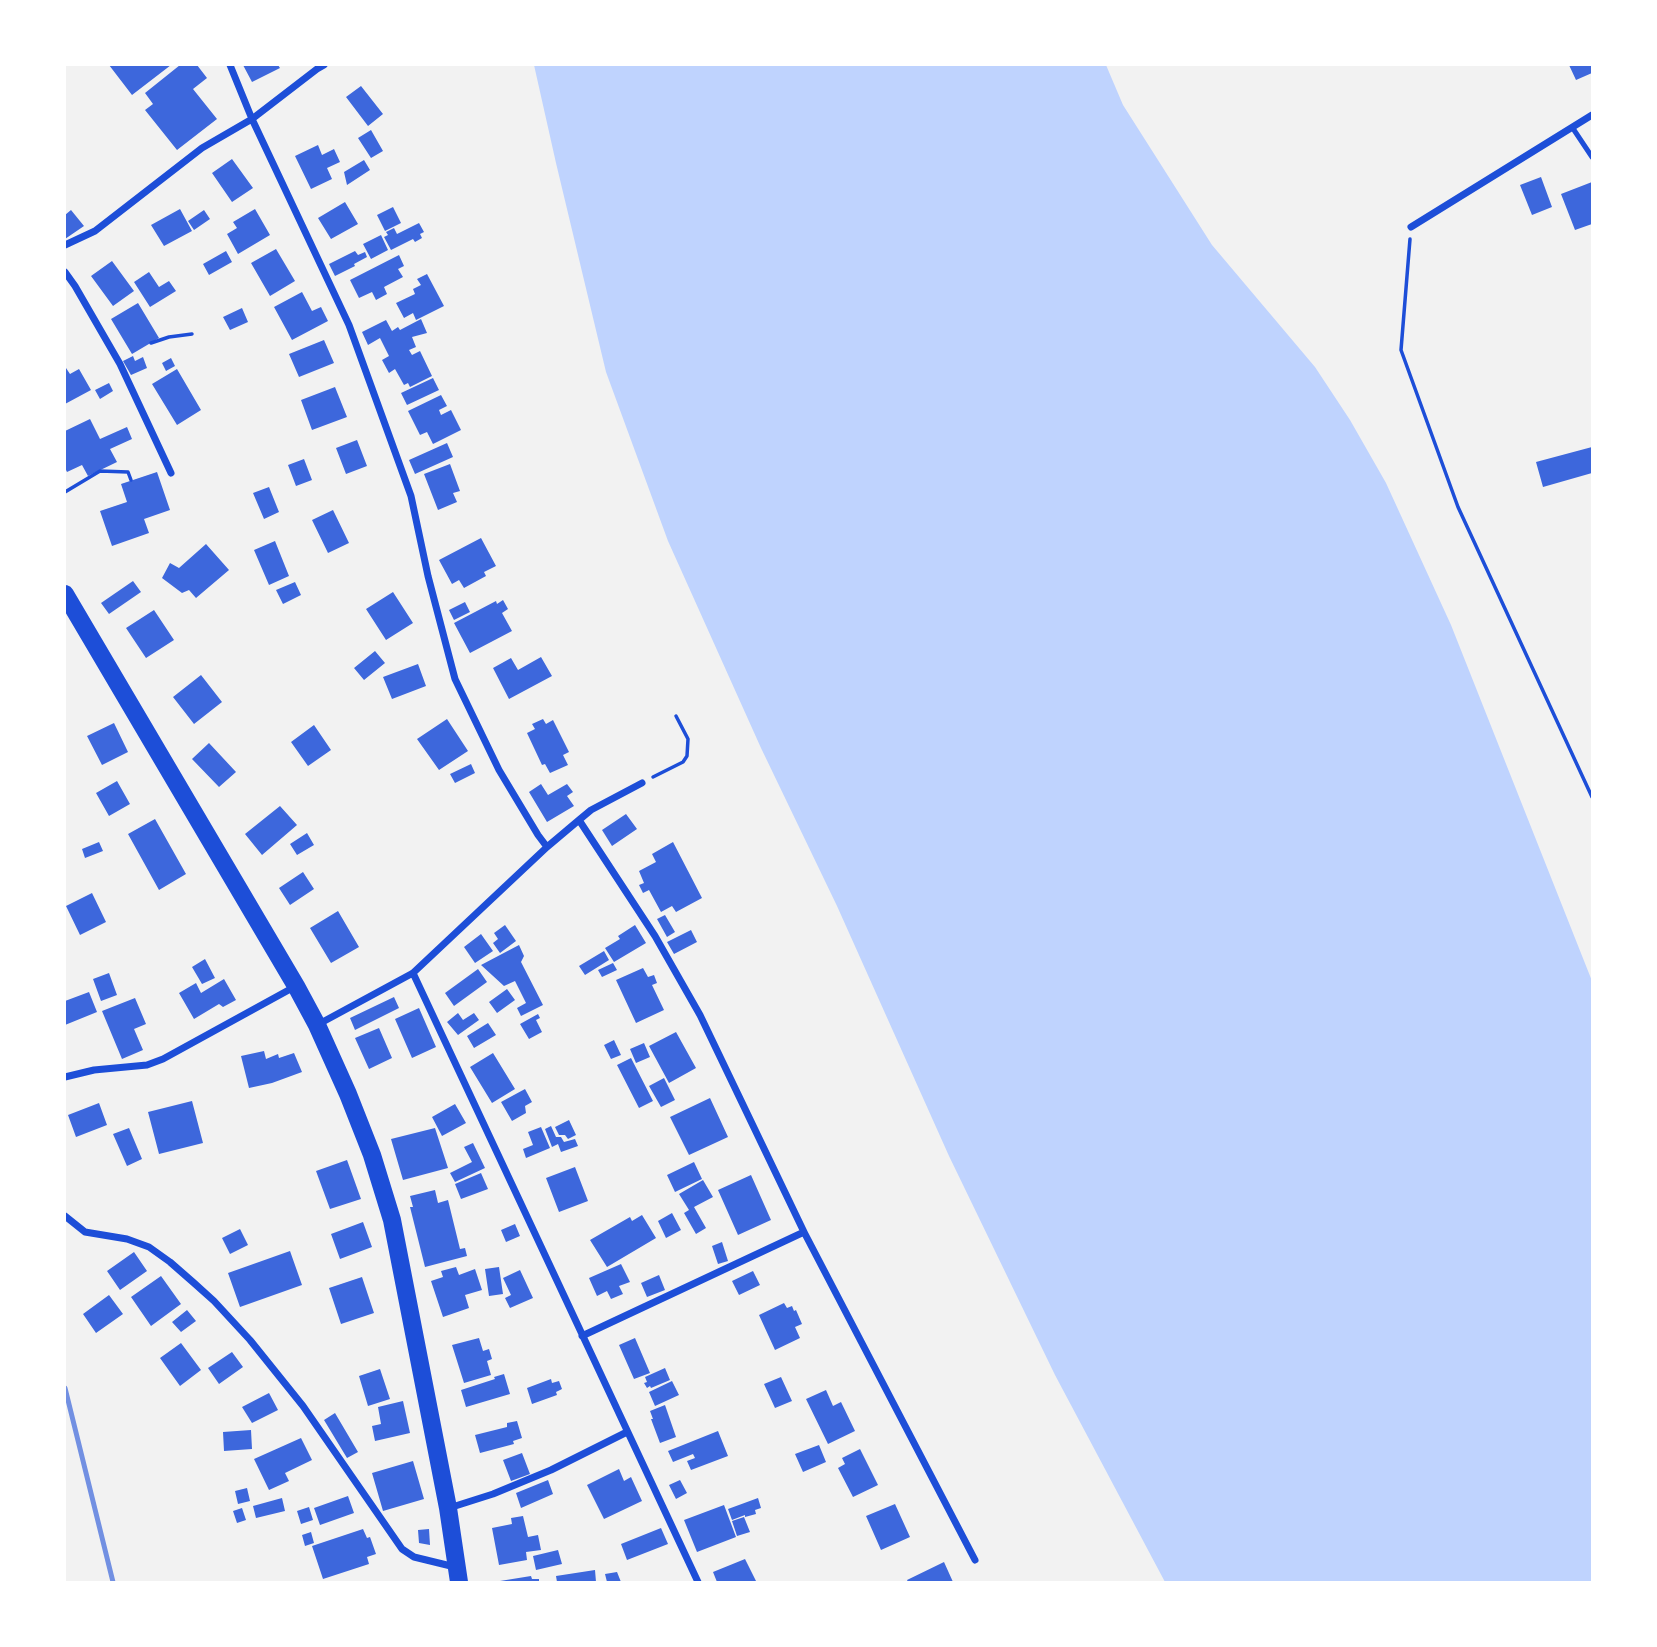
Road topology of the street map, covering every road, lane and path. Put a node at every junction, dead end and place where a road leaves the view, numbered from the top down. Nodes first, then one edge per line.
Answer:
1 (230, 65) edge
2 (324, 65) edge
3 (1592, 115) edge
4 (252, 119) junction
5 (1572, 127) junction
6 (1592, 157) edge
7 (1411, 227) joint
8 (65, 245) edge
9 (65, 272) edge
10 (192, 334) dead end
11 (151, 343) dead end
12 (171, 473) dead end
13 (131, 481) dead end
14 (65, 492) edge
15 (65, 594) edge
16 (676, 716) dead end
17 (642, 783) joint
18 (1592, 797) edge
19 (579, 820) junction
20 (547, 847) junction
21 (413, 973) junction
22 (296, 986) junction
23 (317, 1025) junction
24 (65, 1077) edge
25 (65, 1216) edge
26 (804, 1232) junction
27 (582, 1336) junction
28 (627, 1432) junction
29 (448, 1508) junction
30 (975, 1560) dead end
31 (457, 1574) edge
32 (698, 1582) edge

1 - 4 street
2 - 4 street
3 - 5 street
4 - 8 street
4 - 20 street
5 - 6 lane
5 - 7 street
7 - 18 path
9 - 12 street
10 - 11 path
13 - 14 path
15 - 22 main road
16 - 17 path
17 - 19 street
19 - 20 street
19 - 26 street
20 - 21 street
21 - 23 street
21 - 27 street
22 - 23 main road
22 - 24 street
23 - 29 main road
25 - 31 street
26 - 27 street
26 - 30 street
27 - 28 street
28 - 29 street
28 - 32 street
29 - 31 main road

